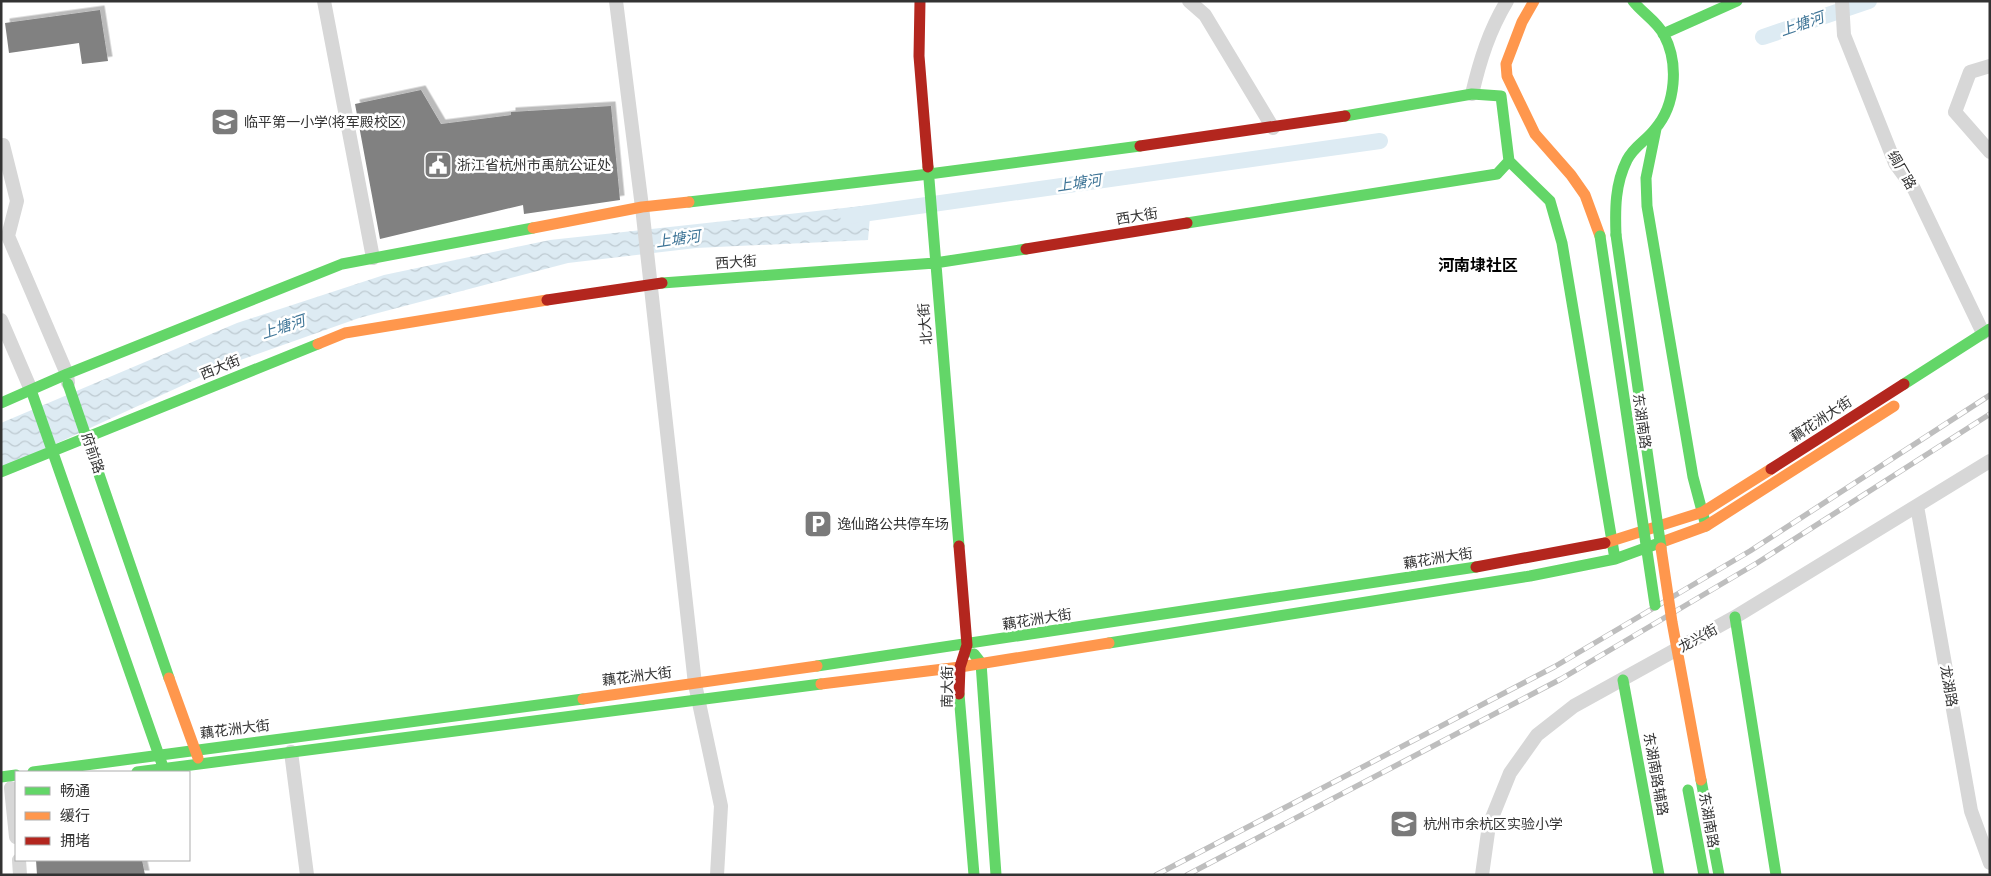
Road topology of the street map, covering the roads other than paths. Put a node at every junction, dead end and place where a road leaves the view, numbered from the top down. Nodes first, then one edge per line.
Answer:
1 (324, 1) edge
2 (616, 1) edge
3 (920, 1) edge
4 (1189, 1) edge
5 (1507, 1) edge
6 (1534, 1) edge
7 (1737, 1) edge
8 (1842, 1) edge
9 (1634, 3) edge
10 (1663, 34) junction
11 (1990, 66) edge
12 (1514, 91) junction
13 (1472, 94) junction
14 (1501, 96) junction
15 (1273, 128) junction
16 (1656, 129) junction
17 (1, 146) edge
18 (1990, 152) edge
19 (1509, 161) junction
20 (929, 174) junction
21 (642, 207) junction
22 (373, 258) junction
23 (935, 264) junction
24 (649, 284) junction
25 (1, 320) edge
26 (1987, 331) edge
27 (68, 379) junction
28 (31, 390) junction
29 (1903, 399) dead end
30 (1, 403) edge
31 (88, 437) junction
32 (52, 451) junction
33 (1990, 462) edge
34 (1, 472) edge
35 (1917, 506) junction
36 (1703, 512) junction
37 (1706, 526) junction
38 (1612, 542) junction
39 (1616, 559) junction
40 (1657, 613) dead end
41 (1735, 617) junction
42 (1662, 642) dead end
43 (967, 645) junction
44 (981, 663) junction
45 (960, 667) junction
46 (1667, 671) dead end
47 (1623, 680) junction
48 (695, 684) junction
49 (697, 699) junction
50 (193, 749) junction
51 (291, 752) junction
52 (158, 754) junction
53 (202, 764) junction
54 (164, 769) junction
55 (40, 771) edge
56 (146, 771) edge
57 (15, 775) edge
58 (1, 777) edge
59 (1686, 778) dead end
60 (9, 788) edge
61 (15, 830) edge
62 (19, 861) edge
63 (1990, 863) edge
64 (20, 875) edge
65 (307, 875) edge
66 (717, 875) edge
67 (974, 875) edge
68 (996, 875) edge
69 (1482, 875) edge
70 (1659, 875) edge
71 (1704, 875) edge
72 (1720, 875) edge
73 (1776, 875) edge

1 - 22 street
2 - 21 street
3 - 20 main road, 北大街
4 - 15 street
5 - 13 street
6 - 12 main road, 东湖南路
7 - 10 main road
8 - 26 street, 绸厂路
9 - 10 main road
10 - 16 main road
11 - 18 street
12 - 14 main road
12 - 40 main road, 东湖南路, bridge
13 - 14 main road
13 - 15 main road
14 - 19 main road
15 - 20 main road
16 - 36 main road
16 - 72 main road, 东湖南路, bridge
17 - 27 street, 府前路
19 - 23 main road, 西大街
19 - 38 main road
20 - 21 main road
20 - 23 main road, 北大街
21 - 22 main road
21 - 24 street
22 - 27 main road
23 - 24 main road, 西大街
23 - 43 main road, 北大街
24 - 31 main road, 西大街
24 - 48 street
25 - 28 street
26 - 36 main road, 藕花洲大街
27 - 28 main road
27 - 31 main road, 府前路
28 - 30 main road
28 - 32 main road
29 - 37 main road, 藕花洲大街
31 - 32 main road, 西大街
31 - 50 main road, 府前路
32 - 34 main road, 西大街
32 - 52 main road
33 - 35 street, 龙兴街
35 - 41 street, 龙兴街
35 - 63 street, 龙湖路
36 - 37 main road
36 - 38 main road, 藕花洲大街
37 - 39 main road, 藕花洲大街
38 - 39 main road
38 - 43 main road, 藕花洲大街
39 - 44 main road, 藕花洲大街
41 - 47 street, 龙兴街
41 - 73 main road
42 - 46 main road
43 - 44 main road
43 - 45 main road, 南大街
43 - 48 main road, 藕花洲大街
44 - 45 main road, 藕花洲大街
44 - 68 main road
45 - 49 main road, 藕花洲大街
45 - 67 main road, 南大街
47 - 69 street, 龙兴街
47 - 70 main road, 东湖南路辅路
48 - 49 street
48 - 50 main road, 藕花洲大街
49 - 51 main road, 藕花洲大街
49 - 66 street
50 - 52 main road, 藕花洲大街
50 - 53 main road, 府前路
51 - 53 main road, 藕花洲大街
51 - 65 street
52 - 54 main road
52 - 55 main road, 藕花洲大街
53 - 54 main road, 藕花洲大街
54 - 56 main road, 藕花洲大街
57 - 58 main road
59 - 71 main road, 东湖南路, bridge
60 - 61 street
62 - 64 street

